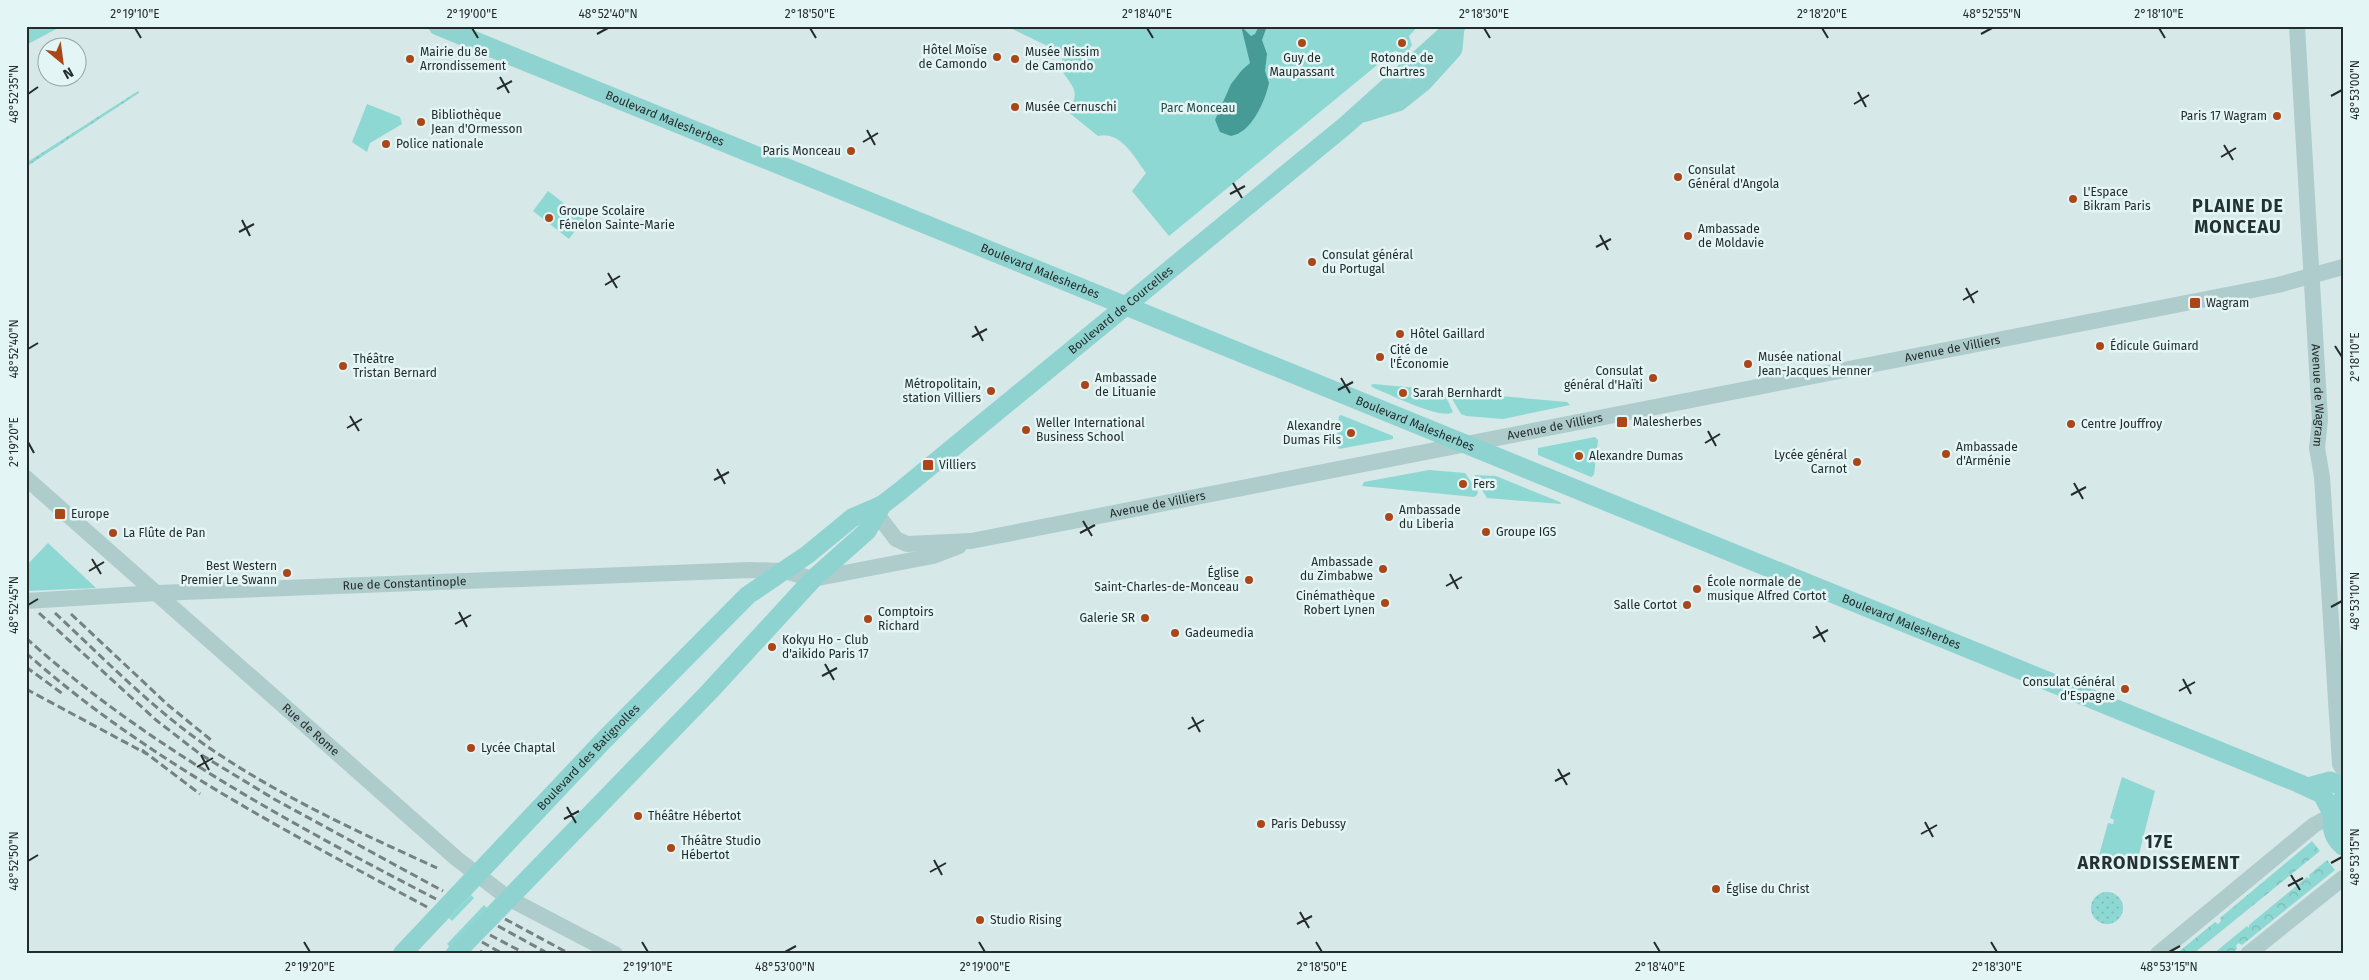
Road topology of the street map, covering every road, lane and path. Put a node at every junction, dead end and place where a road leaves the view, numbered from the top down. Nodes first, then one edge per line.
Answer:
1 (438, 26) edge
2 (2296, 26) edge
3 (1455, 27) edge
4 (2343, 267) edge
5 (2311, 276) junction
6 (1128, 305) junction
7 (1466, 444) junction
8 (26, 478) edge
9 (877, 510) junction
10 (894, 537) junction
11 (970, 541) junction
12 (888, 564) junction
13 (784, 571) junction
14 (813, 579) junction
15 (157, 593) junction
16 (26, 601) edge
17 (2331, 780) edge
18 (2343, 799) edge
19 (2332, 815) junction
20 (2343, 846) edge
21 (477, 875) junction
22 (2343, 878) edge
23 (508, 898) junction
24 (402, 954) edge
25 (455, 954) edge
26 (615, 954) edge
27 (2158, 954) edge
28 (2248, 954) edge

1 - 6 main road, Boulevard Malesherbes
2 - 5 main road, Avenue de Wagram
3 - 6 main road, Boulevard de Courcelles
4 - 5 main road, Avenue de Villiers
5 - 7 main road, Avenue de Villiers
5 - 17 main road, Avenue de Wagram
6 - 7 main road, Boulevard Malesherbes
6 - 9 main road, Boulevard de Courcelles
7 - 11 main road, Avenue de Villiers
7 - 17 main road, Boulevard Malesherbes
8 - 15 main road, Rue de Rome
9 - 10 main road
9 - 13 main road, Boulevard de Courcelles
9 - 14 main road, Boulevard de Courcelles
10 - 11 main road, Avenue de Villiers
10 - 12 main road
11 - 12 main road, Avenue de Villiers
12 - 14 main road, Avenue de Villiers
13 - 14 main road, Rue de Constantinople
13 - 15 main road, Rue de Constantinople
13 - 21 main road, Boulevard des Batignolles
14 - 23 main road
15 - 16 main road, Rue de Constantinople
15 - 21 main road, Rue de Rome
17 - 19 main road
18 - 19 main road
19 - 20 main road
19 - 27 main road
21 - 23 main road, Rue de Rome
21 - 24 main road, Boulevard des Batignolles
22 - 28 main road
23 - 25 main road
23 - 26 main road, Rue de Rome

